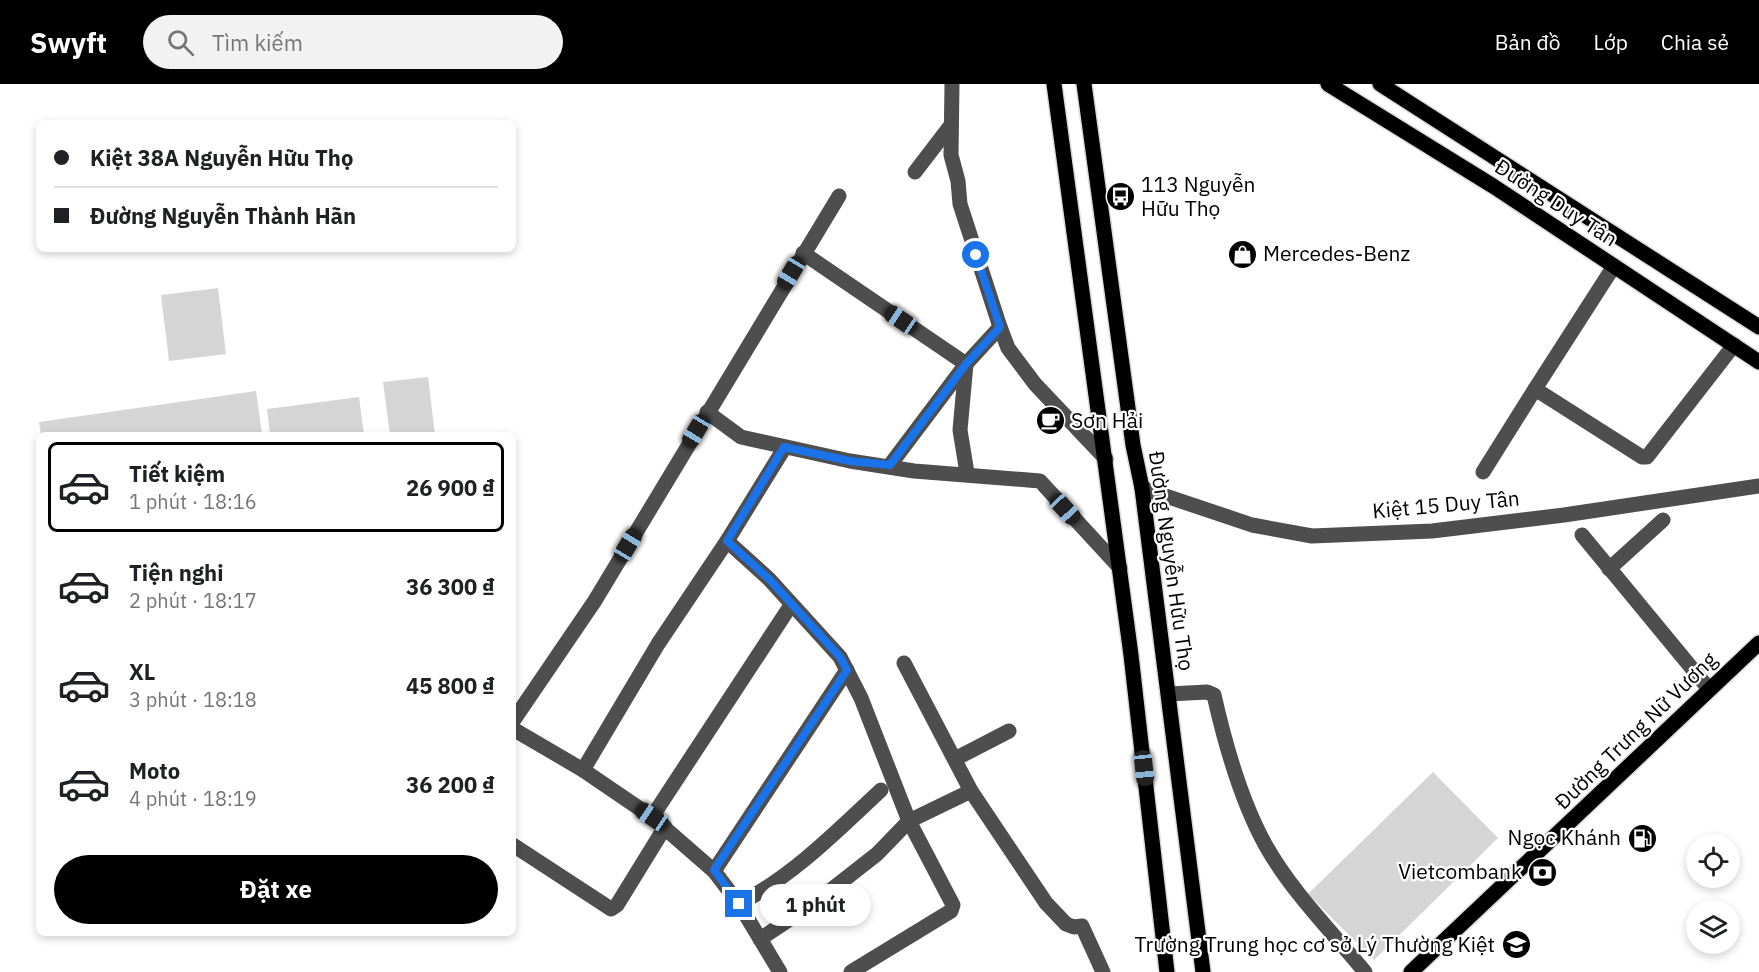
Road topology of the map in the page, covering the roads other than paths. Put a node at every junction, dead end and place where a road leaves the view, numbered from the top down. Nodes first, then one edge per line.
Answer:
1 (952, 84) edge
2 (1042, 84) edge
3 (1054, 84) edge
4 (1328, 84) edge
5 (1380, 84) edge
6 (1085, 85) edge
7 (1057, 101) junction
8 (951, 125) junction
9 (915, 172) dead end
10 (838, 196) dead end
11 (803, 253) junction
12 (1614, 266) junction
13 (1000, 327) junction
14 (1759, 327) edge
15 (1734, 345) junction
16 (1759, 362) edge
17 (966, 364) junction
18 (1535, 389) junction
19 (707, 412) junction
20 (784, 447) junction
21 (1106, 459) junction
22 (890, 465) junction
23 (1484, 472) dead end
24 (967, 473) junction
25 (1759, 486) edge
26 (1142, 488) junction
27 (1663, 520) dead end
28 (1582, 535) dead end
29 (727, 541) junction
30 (1120, 568) junction
31 (1609, 569) junction
32 (790, 605) junction
33 (1759, 644) edge
34 (904, 663) dead end
35 (847, 670) junction
36 (1710, 689) junction
37 (1169, 694) junction
38 (516, 717) edge
39 (516, 731) edge
40 (1009, 731) dead end
41 (955, 759) junction
42 (583, 770) junction
43 (880, 790) dead end
44 (971, 791) junction
45 (652, 817) junction
46 (909, 821) junction
47 (665, 827) junction
48 (516, 847) edge
49 (714, 870) junction
50 (739, 904) junction
51 (760, 939) junction
52 (780, 972) edge
53 (852, 972) edge
54 (1103, 972) edge
55 (1167, 972) edge
56 (1203, 972) edge
57 (1365, 972) edge
58 (1412, 972) edge

1 - 8 street
2 - 7 main road
3 - 7 main road
4 - 12 main road, Đường Duy Tân
5 - 14 main road, Đường Duy Tân
6 - 26 main road, Đường Nguyễn Hữu Thọ
7 - 21 main road
8 - 9 street
8 - 13 street
10 - 11 street
11 - 17 street
11 - 19 street
12 - 15 main road, Đường Duy Tân
12 - 18 street
13 - 17 street
13 - 21 street
15 - 16 main road, Đường Duy Tân
15 - 18 street
17 - 22 street
17 - 24 street
18 - 23 street
19 - 20 street
19 - 38 street
20 - 22 street
20 - 29 street
21 - 30 main road
22 - 24 street
24 - 30 street
25 - 26 street, Kiệt 15 Duy Tân
26 - 37 main road, Đường Nguyễn Hữu Thọ
27 - 31 street
28 - 31 street
29 - 32 street
29 - 42 street
30 - 55 main road
31 - 36 street
32 - 35 street
32 - 45 street
33 - 36 main road, Đường Trưng Nữ Vương
34 - 41 street
35 - 46 street
35 - 49 street
36 - 58 main road, Đường Trưng Nữ Vương
37 - 56 main road, Đường Nguyễn Hữu Thọ
37 - 57 street
39 - 42 street
40 - 41 street
41 - 44 street
42 - 45 street
43 - 50 street
44 - 46 street
44 - 54 street
45 - 47 street
46 - 51 street
46 - 53 street
47 - 48 street
47 - 49 street
49 - 50 street
50 - 51 street
51 - 52 street

